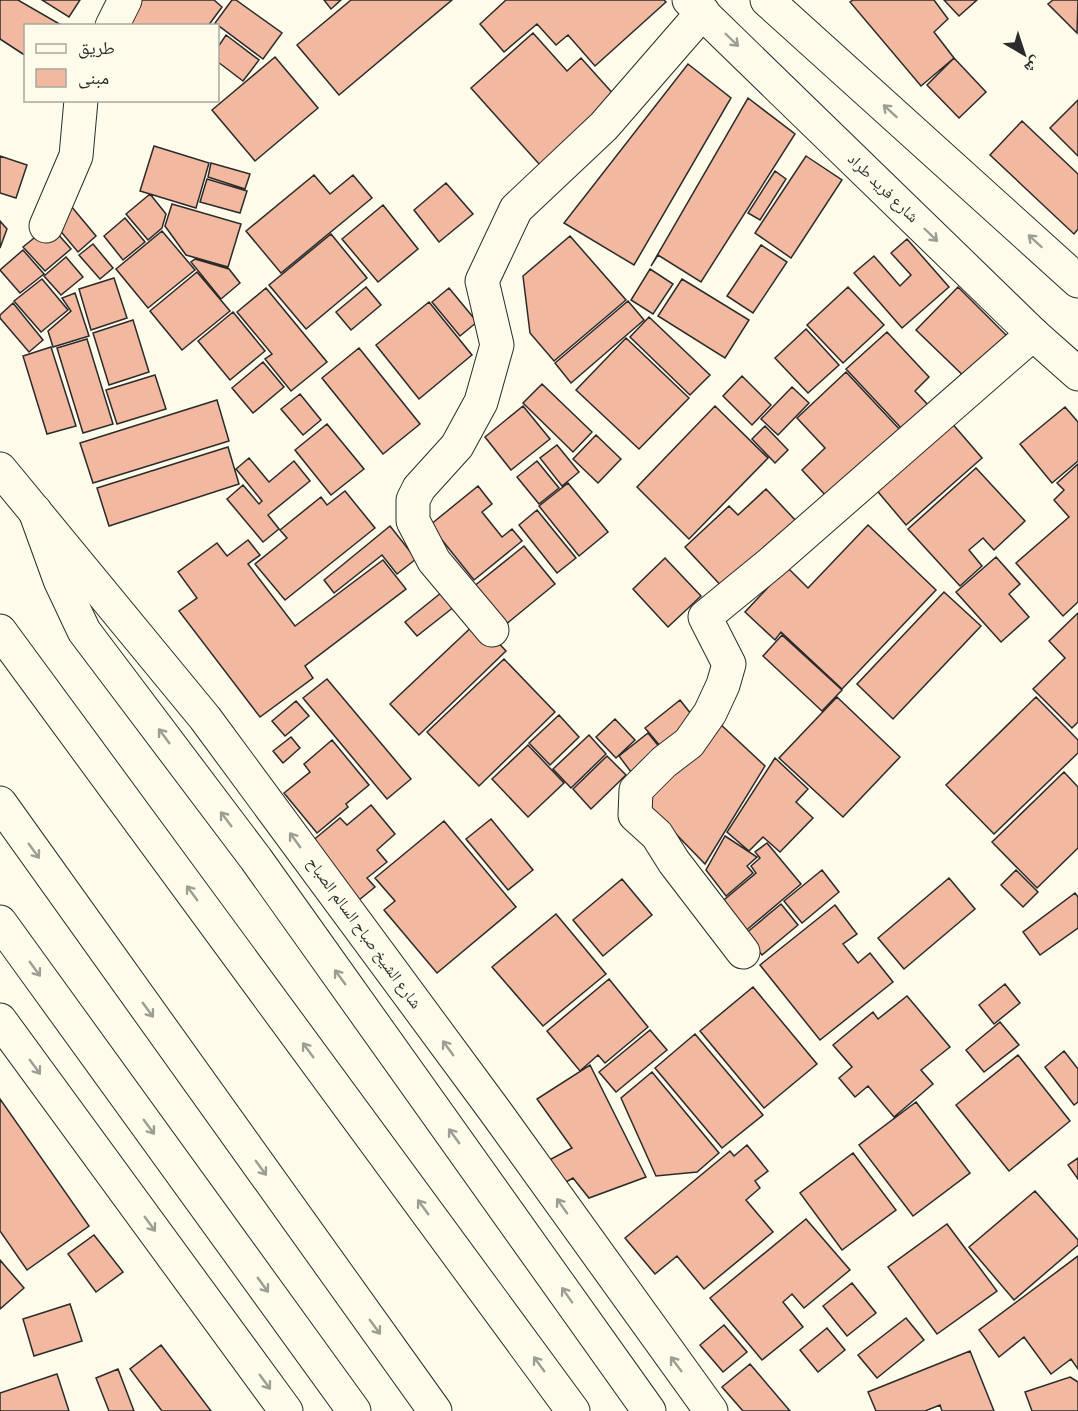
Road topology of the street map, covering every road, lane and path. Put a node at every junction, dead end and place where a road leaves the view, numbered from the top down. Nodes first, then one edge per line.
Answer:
1 (125, 0) edge
2 (767, 0) edge
3 (696, 6) edge
4 (112, 24) edge
5 (81, 102) edge
6 (46, 226) dead end
7 (1078, 280) edge
8 (1033, 334) junction
9 (1078, 374) edge
10 (0, 469) edge
11 (35, 511) junction
12 (492, 630) dead end
13 (0, 631) edge
14 (0, 803) edge
15 (0, 922) edge
16 (743, 952) dead end
17 (0, 1020) edge
18 (286, 1411) edge
19 (354, 1411) edge
20 (435, 1411) edge
21 (573, 1411) edge
22 (649, 1411) edge
23 (711, 1411) edge

1 - 4 main road
7 -> 2 main road
3 -> 8 main road, شارع فريد طراد
3 - 12 main road
5 - 6 main road
8 - 9 main road, شارع فريد طراد
8 - 16 main road
10 - 11 main road, شارع الشيخ صباح السالم الصباح
22 -> 11 main road
23 -> 11 main road, شارع الشيخ صباح السالم الصباح
21 -> 13 main road
14 -> 20 main road
15 -> 19 main road
17 -> 18 main road

